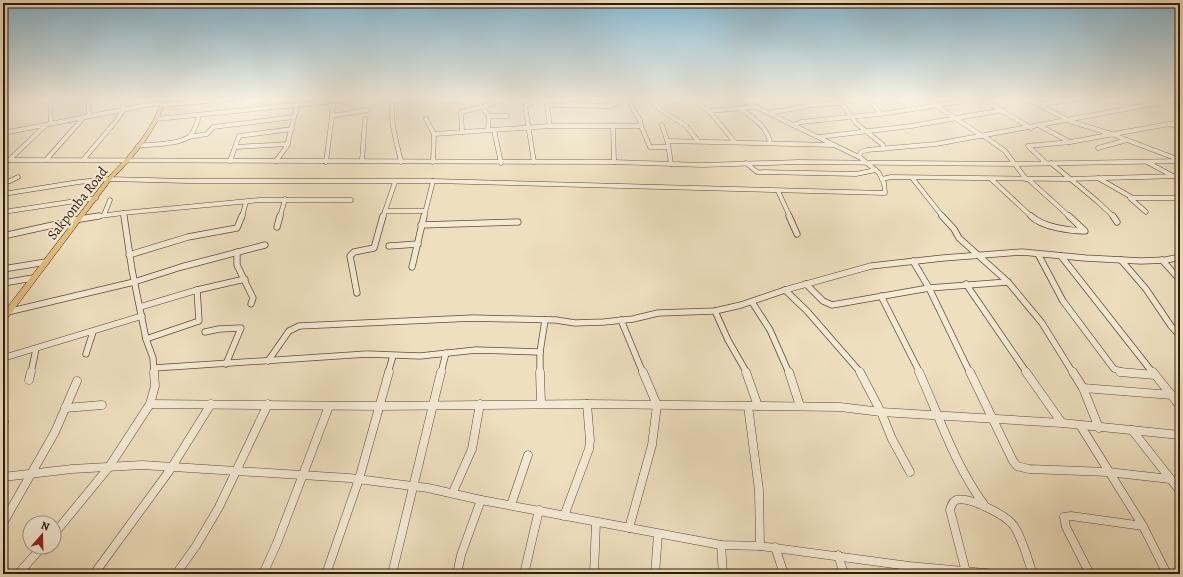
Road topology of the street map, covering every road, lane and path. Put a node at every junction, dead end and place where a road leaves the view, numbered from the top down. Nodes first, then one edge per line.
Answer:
1 (613, 125) edge
2 (662, 125) dead end
3 (42, 126) edge
4 (45, 126) edge
5 (76, 126) edge
6 (111, 126) edge
7 (151, 126) edge
8 (195, 126) edge
9 (222, 126) edge
10 (293, 126) edge
11 (331, 126) edge
12 (365, 126) edge
13 (393, 126) edge
14 (428, 126) edge
15 (462, 126) edge
16 (488, 126) edge
17 (550, 126) joint
18 (555, 126) edge
19 (641, 126) edge
20 (686, 126) edge
21 (721, 126) edge
22 (763, 126) edge
23 (795, 126) edge
24 (858, 126) edge
25 (910, 126) edge
26 (969, 126) edge
27 (1028, 126) edge
28 (1040, 126) joint
29 (1086, 126) edge
30 (1159, 126) edge
31 (528, 127) junction
32 (1031, 128) junction
33 (292, 129) junction
34 (488, 130) junction
35 (494, 130) junction
36 (462, 132) junction
37 (868, 132) junction
38 (4, 134) edge
39 (434, 134) junction
40 (1111, 134) junction
41 (983, 136) junction
42 (189, 137) junction
43 (817, 137) junction
44 (696, 140) junction
45 (1128, 140) junction
46 (668, 141) junction
47 (734, 141) junction
48 (770, 142) junction
49 (1070, 142) junction
50 (828, 143) junction
51 (288, 144) junction
52 (138, 146) junction
53 (236, 147) junction
54 (668, 147) junction
55 (1098, 148) dead end
56 (883, 149) junction
57 (860, 154) junction
58 (3, 160) edge
59 (9, 160) junction
60 (46, 160) junction
61 (83, 160) junction
62 (126, 161) junction
63 (230, 161) junction
64 (276, 161) junction
65 (362, 161) junction
66 (1180, 161) edge
67 (326, 162) junction
68 (401, 162) junction
69 (433, 162) junction
70 (534, 162) junction
71 (614, 162) junction
72 (867, 162) junction
73 (1147, 162) junction
74 (501, 163) junction
75 (746, 163) junction
76 (1048, 163) junction
77 (671, 164) junction
78 (1014, 164) junction
79 (876, 170) junction
80 (1172, 176) junction
81 (1180, 176) edge
82 (18, 177) dead end
83 (1097, 177) junction
84 (991, 178) junction
85 (109, 179) junction
86 (882, 179) junction
87 (913, 179) junction
88 (1027, 179) junction
89 (1067, 179) junction
90 (433, 181) junction
91 (3, 182) edge
92 (395, 182) junction
93 (778, 191) junction
94 (3, 194) edge
95 (1129, 197) junction
96 (96, 198) junction
97 (1180, 198) edge
98 (285, 199) junction
99 (110, 200) dead end
100 (351, 200) dead end
101 (246, 202) junction
102 (424, 210) junction
103 (385, 211) junction
104 (3, 212) edge
105 (1146, 212) dead end
106 (123, 213) junction
107 (104, 215) junction
108 (80, 219) junction
109 (518, 222) dead end
110 (1117, 222) dead end
111 (421, 225) junction
112 (276, 227) dead end
113 (797, 234) dead end
114 (3, 236) edge
115 (418, 244) junction
116 (265, 245) dead end
117 (389, 246) dead end
118 (236, 252) junction
119 (1038, 254) junction
120 (129, 255) junction
121 (979, 255) junction
122 (1061, 256) junction
123 (1180, 257) edge
124 (1121, 260) junction
125 (1162, 260) junction
126 (913, 261) junction
127 (46, 262) junction
128 (412, 267) dead end
129 (3, 269) edge
130 (33, 278) junction
131 (245, 279) junction
132 (1180, 280) edge
133 (134, 282) junction
134 (1008, 282) junction
135 (3, 283) edge
136 (806, 284) junction
137 (966, 284) junction
138 (929, 288) junction
139 (197, 290) junction
140 (785, 290) junction
141 (357, 293) dead end
142 (881, 296) junction
143 (752, 302) junction
144 (251, 304) dead end
145 (140, 307) junction
146 (715, 310) junction
147 (5, 312) edge
148 (142, 316) junction
149 (3, 318) edge
150 (545, 320) junction
151 (621, 320) junction
152 (93, 332) junction
153 (205, 332) dead end
154 (1180, 336) edge
155 (146, 339) junction
156 (36, 349) junction
157 (540, 352) junction
158 (446, 353) junction
159 (86, 354) dead end
160 (393, 356) junction
161 (3, 358) edge
162 (268, 361) junction
163 (226, 364) junction
164 (154, 368) junction
165 (1155, 375) junction
166 (29, 380) dead end
167 (77, 381) dead end
168 (1084, 388) junction
169 (1172, 395) junction
170 (150, 404) junction
171 (211, 404) junction
172 (268, 404) junction
173 (480, 404) junction
174 (541, 404) junction
175 (587, 404) junction
176 (102, 405) dead end
177 (433, 405) junction
178 (657, 405) junction
179 (329, 406) junction
180 (380, 406) junction
181 (748, 406) junction
182 (758, 406) junction
183 (800, 406) junction
184 (1180, 406) edge
185 (65, 408) junction
186 (881, 412) junction
187 (935, 415) junction
188 (992, 419) junction
189 (1062, 423) junction
190 (1080, 425) junction
191 (1099, 428) junction
192 (1132, 430) junction
193 (1180, 435) edge
194 (528, 454) dead end
195 (172, 466) junction
196 (109, 467) junction
197 (236, 471) junction
198 (910, 472) dead end
199 (1108, 472) junction
200 (31, 473) junction
201 (304, 474) junction
202 (3, 477) edge
203 (359, 479) junction
204 (1170, 479) junction
205 (413, 484) junction
206 (1180, 491) edge
207 (453, 492) junction
208 (481, 500) junction
209 (511, 505) junction
210 (985, 506) junction
211 (539, 510) junction
212 (564, 516) junction
213 (596, 522) junction
214 (3, 523) edge
215 (62, 524) edge
216 (1143, 526) junction
217 (629, 528) junction
218 (658, 534) junction
219 (721, 546) junction
220 (760, 546) junction
221 (775, 548) junction
222 (35, 555) edge
223 (838, 556) junction
224 (964, 572) edge
225 (18, 574) edge
226 (94, 574) edge
227 (176, 574) edge
228 (263, 574) edge
229 (326, 574) edge
230 (392, 574) edge
231 (457, 574) edge
232 (524, 574) edge
233 (594, 574) edge
234 (656, 574) edge
235 (723, 574) edge
236 (784, 574) edge
237 (844, 574) edge
238 (996, 574) edge
239 (1033, 574) edge
240 (1090, 574) edge
241 (1167, 574) edge

1 - 71 street
2 - 46 street
3 - 38 street
4 - 59 street
5 - 60 street
6 - 61 street
7 - 52 main road, Sakponba Road
8 - 42 street
9 - 42 street
10 - 33 street
11 - 67 street
12 - 65 street
13 - 68 street
14 - 39 street
15 - 36 street
16 - 34 street
17 - 18 street
17 - 31 street
19 - 54 street
20 - 44 street
21 - 47 street
22 - 48 street
23 - 43 street
24 - 37 street
25 - 37 street
26 - 41 street
27 - 32 street
28 - 32 street
28 - 49 street
29 - 40 street
30 - 40 street
31 - 35 street
31 - 70 street
32 - 41 street
33 - 51 street
33 - 53 street
34 - 35 street
34 - 36 street
35 - 74 street
36 - 39 street
37 - 43 street
37 - 56 street
39 - 69 street
40 - 45 street
40 - 49 street
41 - 56 street
41 - 78 street
42 - 52 street
43 - 50 street
44 - 46 street
44 - 47 street
45 - 55 street
45 - 66 street
46 - 54 street
47 - 48 street
48 - 50 street
49 - 76 street
50 - 57 street
51 - 53 street
51 - 64 street
52 - 62 main road, Sakponba Road
53 - 63 street
54 - 77 street
56 - 57 street
57 - 72 street
58 - 59 street
59 - 60 street
60 - 61 street
61 - 62 street
62 - 63 street
62 - 85 main road, Sakponba Road
63 - 64 street
64 - 67 street
65 - 67 street
65 - 68 street
66 - 73 street
68 - 69 street
69 - 74 street
70 - 71 street
70 - 74 street
71 - 77 street
72 - 75 street
72 - 78 street
72 - 79 street
73 - 76 street
73 - 80 street
75 - 77 street
75 - 79 street
76 - 78 street
76 - 89 street
78 - 88 street
79 - 86 street
80 - 81 street
80 - 83 street
82 - 91 street
83 - 89 street
83 - 95 street
84 - 87 street
84 - 88 street
84 - 88 street
85 - 92 street
85 - 94 street
85 - 96 main road, Sakponba Road
86 - 87 street
86 - 93 street
87 - 121 street
88 - 89 street
89 - 110 street
90 - 92 street
90 - 93 street
90 - 102 street
92 - 103 street
93 - 113 street
95 - 97 street
95 - 105 street
96 - 104 street
96 - 108 main road, Sakponba Road
98 - 100 street
98 - 101 street
98 - 112 street
99 - 107 street
101 - 106 street
101 - 120 street
102 - 103 street
102 - 111 street
103 - 141 street
106 - 107 street
106 - 120 street
107 - 108 street
108 - 114 street
108 - 127 main road, Sakponba Road
109 - 111 street
111 - 115 street
115 - 117 street
115 - 128 street
116 - 118 street
118 - 131 street
118 - 133 street
119 - 121 street
119 - 122 street
119 - 165 street
120 - 133 street
121 - 126 street
121 - 134 street
122 - 124 street
122 - 165 street
123 - 125 street
124 - 125 street
124 - 154 street
125 - 132 street
126 - 136 street
126 - 138 street
127 - 129 street
127 - 130 main road, Sakponba Road
130 - 135 street
130 - 147 main road, Sakponba Road
131 - 139 street
131 - 144 street
133 - 145 street
133 - 147 street
134 - 137 street
134 - 168 street
136 - 140 street
136 - 142 street
137 - 138 street
137 - 189 street
138 - 142 street
138 - 188 street
139 - 145 street
139 - 155 street
140 - 143 street
140 - 186 street
142 - 187 street
143 - 146 street
143 - 183 street
145 - 148 street
146 - 151 street
146 - 182 street
147 - 149 main road, Sakponba Road
148 - 152 street
148 - 155 street
150 - 151 street
150 - 157 street
150 - 162 street
151 - 178 street
152 - 156 street
152 - 159 street
153 - 163 street
155 - 164 street
156 - 161 street
156 - 166 street
157 - 158 street
157 - 174 street
158 - 160 street
158 - 177 street
160 - 162 street
160 - 180 street
162 - 163 street
163 - 164 street
164 - 170 street
165 - 169 street
167 - 185 street
168 - 169 street
168 - 191 street
169 - 184 street
170 - 171 street
170 - 196 street
171 - 172 street
171 - 195 street
172 - 179 street
172 - 197 street
173 - 174 street
173 - 177 street
173 - 207 street
174 - 175 street
175 - 178 street
175 - 212 street
176 - 185 street
177 - 180 street
177 - 205 street
178 - 181 street
178 - 217 street
179 - 180 street
179 - 201 street
180 - 203 street
181 - 182 street
181 - 220 street
182 - 183 street
183 - 186 street
185 - 200 street
186 - 187 street
186 - 198 street
187 - 188 street
187 - 210 street
188 - 189 street
188 - 199 street
189 - 190 street
190 - 191 street
190 - 199 street
191 - 192 street
192 - 193 street
192 - 204 street
194 - 209 street
195 - 196 street
195 - 197 street
195 - 226 street
196 - 200 street
196 - 215 street
197 - 201 street
197 - 227 street
199 - 204 street
199 - 216 street
200 - 202 street
200 - 214 street
201 - 203 street
201 - 228 street
203 - 205 street
203 - 229 street
204 - 206 street
205 - 207 street
205 - 230 street
207 - 208 street
208 - 209 street
208 - 231 street
209 - 211 street
210 - 224 street
210 - 239 street
211 - 212 street
211 - 232 street
212 - 213 street
213 - 217 street
213 - 233 street
216 - 240 street
216 - 241 street
217 - 218 street
218 - 219 street
218 - 234 street
219 - 220 street
219 - 235 street
220 - 221 street
221 - 223 street
221 - 236 street
222 - 225 street
223 - 224 street
223 - 237 street
224 - 238 street

